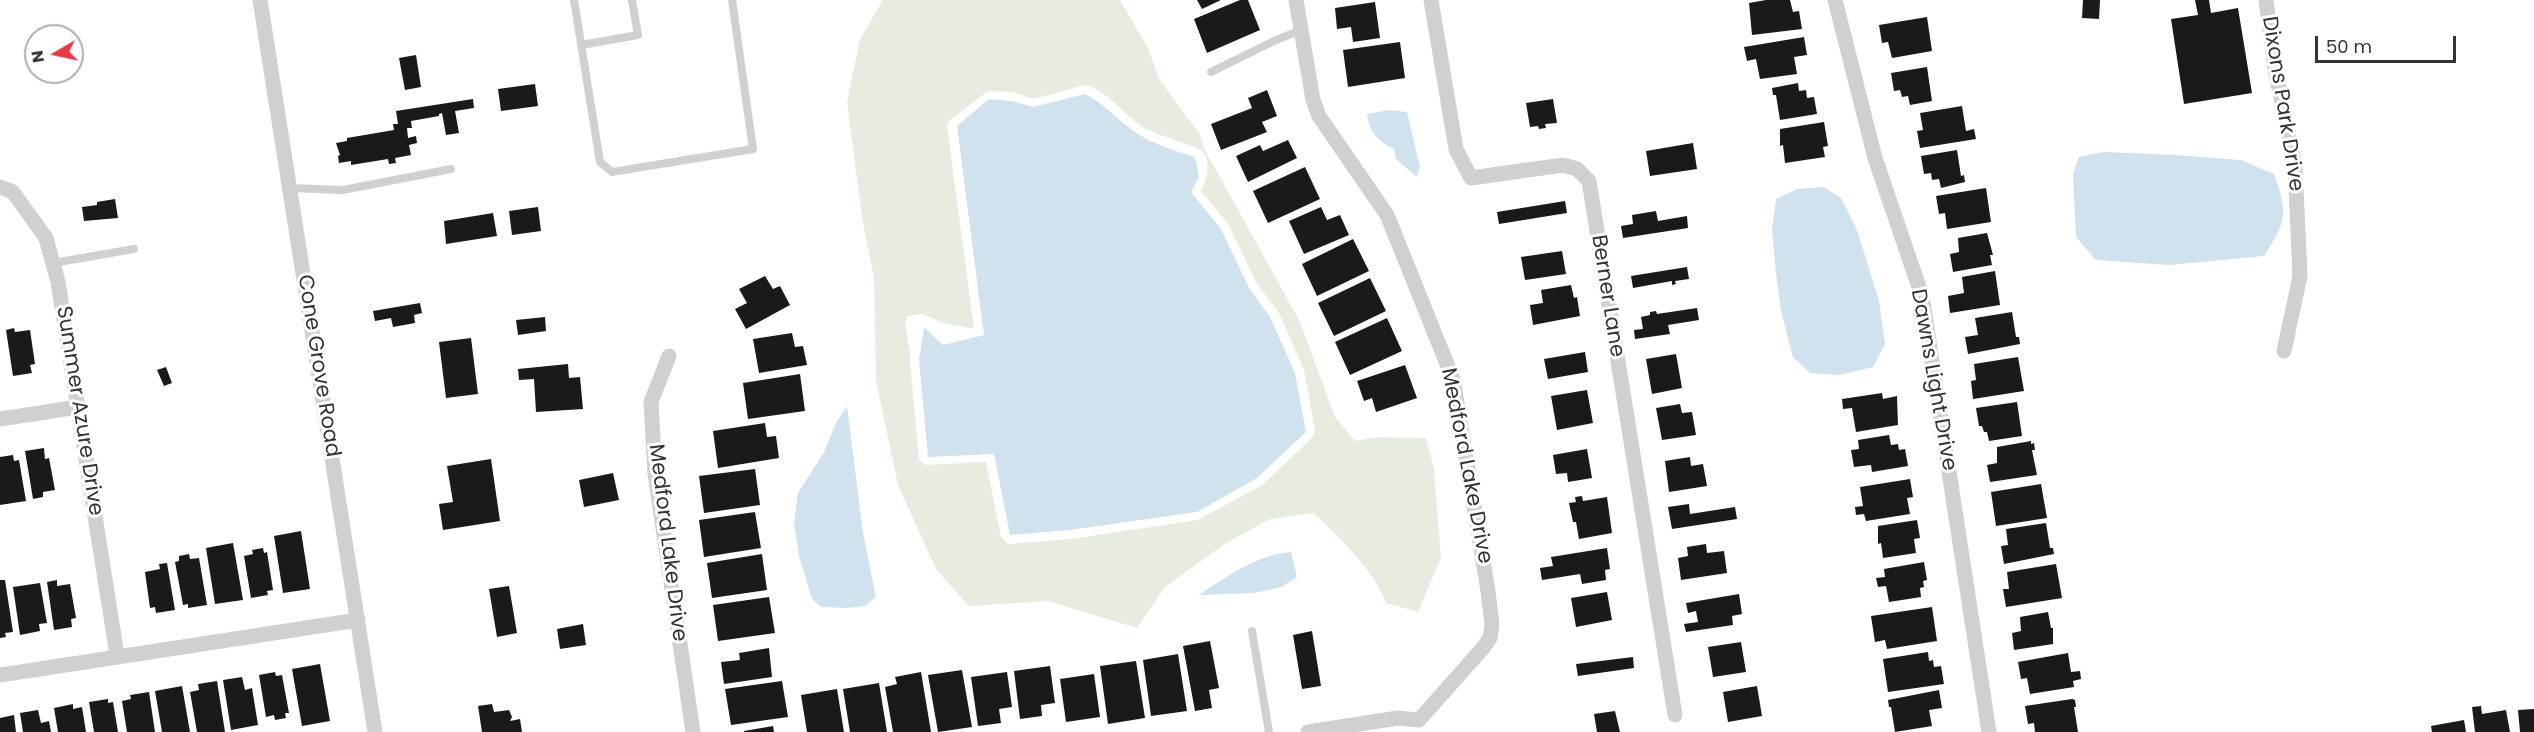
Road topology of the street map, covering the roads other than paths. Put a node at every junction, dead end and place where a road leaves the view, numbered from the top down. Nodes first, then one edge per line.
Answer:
1 (260, 0) edge
2 (574, 0) edge
3 (632, 0) edge
4 (732, 0) edge
5 (1296, 0) edge
6 (1431, 0) edge
7 (1835, 0) edge
8 (2266, 0) edge
9 (1301, 30) junction
10 (581, 45) junction
11 (1211, 72) dead end
12 (450, 169) dead end
13 (0, 187) edge
14 (290, 188) junction
15 (134, 249) dead end
16 (53, 263) junction
17 (2284, 351) dead end
18 (669, 356) dead end
19 (78, 407) junction
20 (0, 419) edge
21 (358, 620) junction
22 (1252, 631) dead end
23 (117, 655) junction
24 (0, 675) edge
25 (1675, 716) dead end
26 (1421, 726) edge
27 (375, 732) edge
28 (693, 732) edge
29 (1269, 732) edge
30 (1308, 732) edge
31 (1989, 732) edge

1 - 14 street, Cone Grove Road
2 - 10 lane
3 - 10 lane
4 - 10 lane
5 - 9 street, Medford Lake Drive
6 - 25 street, Berner Lane
7 - 31 street, Dawns Light Drive
8 - 17 street, Dixons Park Drive
9 - 11 lane
9 - 26 street, Medford Lake Drive
12 - 14 lane
13 - 16 street, Summer Azure Drive
14 - 21 street, Cone Grove Road
15 - 16 lane
16 - 19 street, Summer Azure Drive
18 - 28 street, Medford Lake Drive
19 - 20 street
19 - 23 street, Summer Azure Drive
21 - 23 street
21 - 27 street, Cone Grove Road
22 - 29 lane
23 - 24 street
26 - 30 street, Medford Lake Drive

